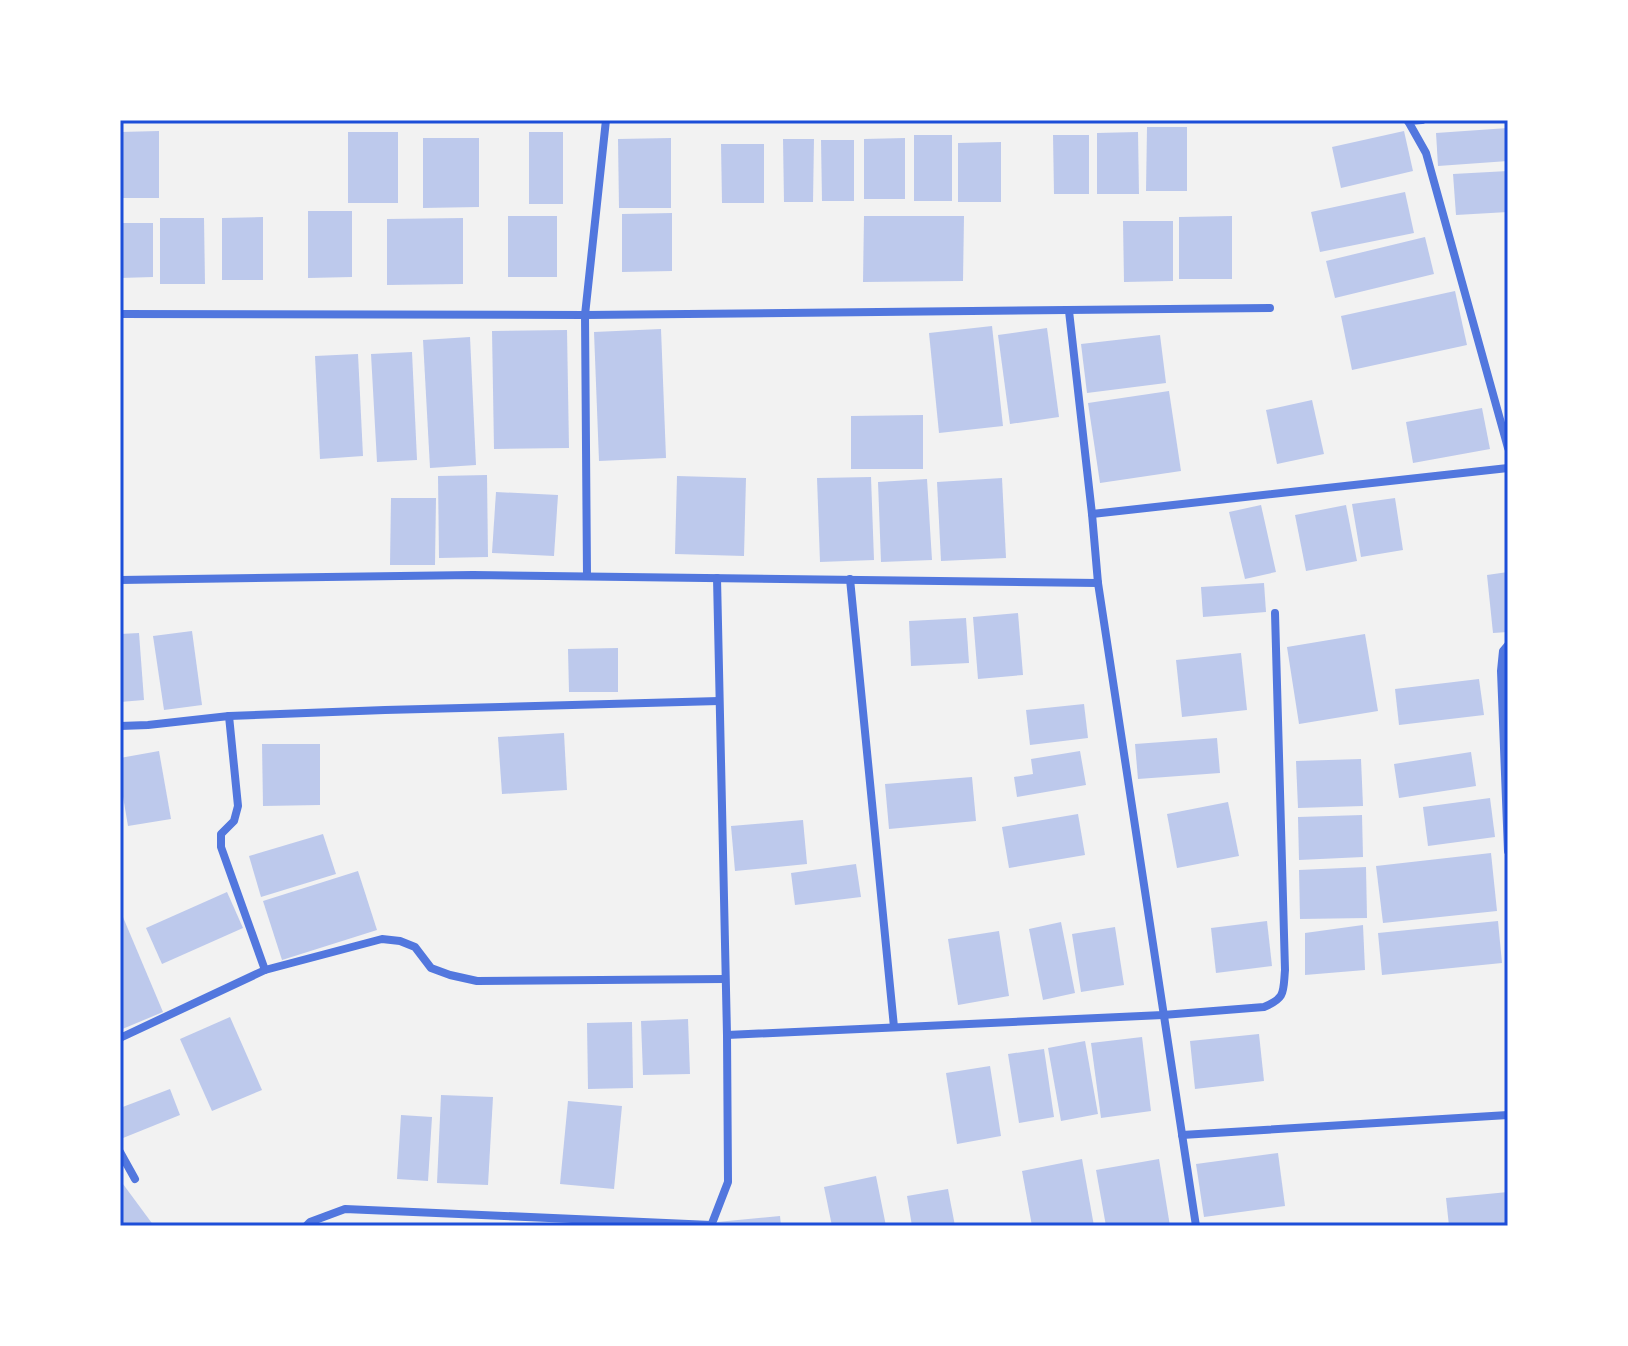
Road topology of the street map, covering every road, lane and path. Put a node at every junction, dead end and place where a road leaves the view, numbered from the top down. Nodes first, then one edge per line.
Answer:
1 (606, 120) edge
2 (1407, 120) edge
3 (1422, 120) edge
4 (1270, 308) dead end
5 (1069, 311) junction
6 (120, 314) edge
7 (585, 315) junction
8 (1508, 448) edge
9 (1508, 468) edge
10 (1092, 514) junction
11 (587, 576) junction
12 (717, 578) junction
13 (850, 579) junction
14 (120, 580) edge
15 (1098, 583) junction
16 (1275, 613) dead end
17 (1508, 645) edge
18 (719, 701) junction
19 (229, 716) junction
20 (120, 726) edge
21 (1508, 844) edge
22 (1508, 851) edge
23 (265, 970) junction
24 (725, 979) junction
25 (1163, 1015) junction
26 (894, 1027) junction
27 (727, 1035) junction
28 (120, 1038) edge
29 (1508, 1115) edge
30 (1182, 1135) junction
31 (120, 1152) edge
32 (135, 1179) dead end
33 (711, 1225) edge
34 (306, 1226) edge
35 (1196, 1226) edge

1 - 7 street
2 - 3 street
2 - 8 street
4 - 5 street
5 - 7 street
5 - 10 street
6 - 7 street
7 - 11 street
9 - 10 street
10 - 15 street
11 - 12 street
11 - 14 street
12 - 13 street
12 - 18 street
13 - 15 street
13 - 26 street
15 - 25 street
16 - 25 street
17 - 21 street
18 - 19 street
18 - 24 street
19 - 20 street
19 - 23 street
21 - 22 street
23 - 24 street
23 - 28 street
24 - 27 street
25 - 26 street
25 - 30 street
26 - 27 street
27 - 33 street
29 - 30 street
30 - 35 street
31 - 32 street
33 - 34 street

